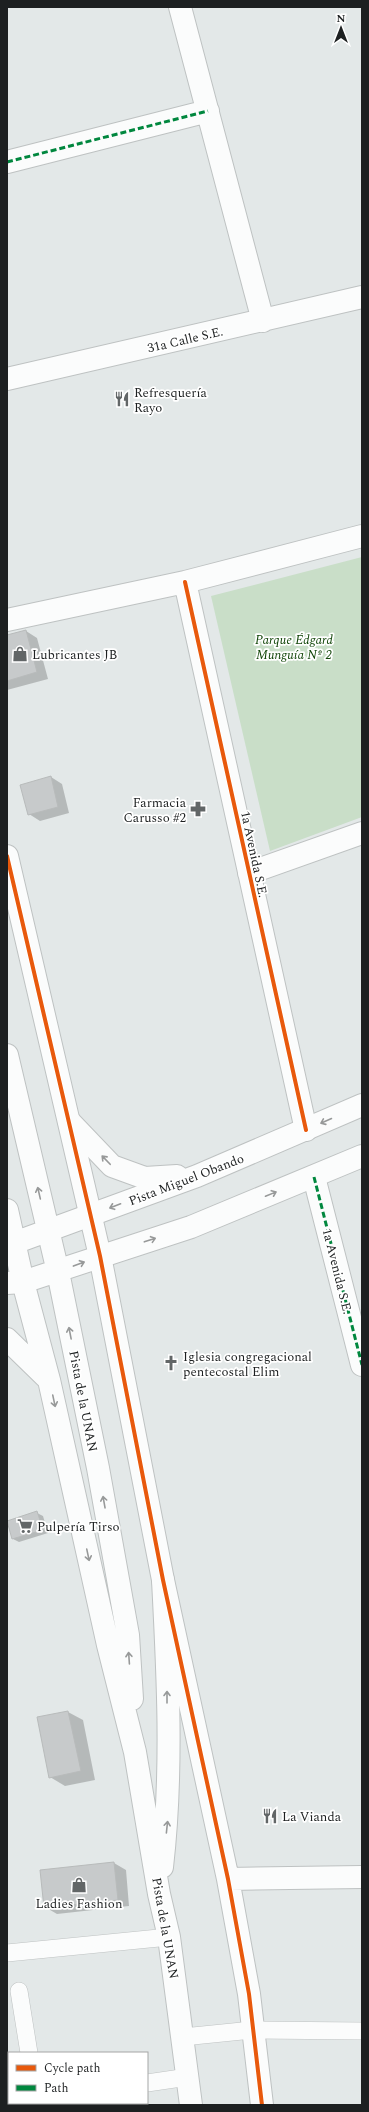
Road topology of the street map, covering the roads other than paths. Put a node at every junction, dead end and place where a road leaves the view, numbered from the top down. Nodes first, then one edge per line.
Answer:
1 (180, 7) edge
2 (208, 111) junction
3 (7, 162) edge
4 (362, 298) edge
5 (263, 321) junction
6 (7, 379) edge
7 (362, 536) edge
8 (185, 582) junction
9 (7, 620) edge
10 (362, 834) edge
11 (7, 856) edge
12 (249, 873) junction
13 (7, 1055) edge
14 (362, 1105) edge
15 (69, 1121) junction
16 (306, 1130) junction
17 (362, 1156) edge
18 (197, 1176) junction
19 (314, 1177) junction
20 (7, 1210) edge
21 (89, 1216) junction
22 (48, 1231) junction
23 (10, 1244) edge
24 (100, 1256) junction
25 (58, 1272) junction
26 (15, 1282) edge
27 (7, 1339) edge
28 (362, 1365) edge
29 (49, 1380) junction
30 (163, 1580) junction
31 (135, 1752) junction
32 (362, 1877) edge
33 (228, 1879) junction
34 (159, 1894) junction
35 (169, 1937) junction
36 (7, 1953) edge
37 (19, 1990) dead end
38 (252, 2030) junction
39 (362, 2031) edge
40 (183, 2037) junction
41 (29, 2052) edge
42 (188, 2076) junction
43 (148, 2083) edge
44 (191, 2105) edge
45 (262, 2105) edge

1 - 2 street
2 - 3 street
2 - 5 street
4 - 5 street, 31a Calle S.E.
5 - 6 street, 31a Calle S.E.
7 - 8 street
8 - 9 street
8 - 12 street, 1a Avenida S.E.
10 - 12 street
11 - 15 street
12 - 16 street, 1a Avenida S.E.
22 -> 13 street, Pista de la UNAN
14 -> 16 street, Pista Miguel Obando
18 -> 15 street
15 - 21 street
16 - 18 street, Pista Miguel Obando
17 - 19 street
18 -> 21 street, Pista Miguel Obando
24 -> 19 street
19 - 28 street, 1a Avenida S.E.
20 - 23 street, Pista de la UNAN
21 - 22 street, Pista Miguel Obando
21 - 24 street
22 - 23 street, Pista Miguel Obando
22 - 25 street, Pista de la UNAN
23 - 26 street, Pista de la UNAN
25 -> 24 street
24 - 30 street
25 - 26 street
31 -> 25 street, Pista de la UNAN
26 - 29 street, Pista de la UNAN
27 - 29 street
29 -> 31 street, Pista de la UNAN
30 - 33 street
34 -> 30 street
31 - 34 street, Pista de la UNAN
32 - 33 street
33 - 38 street
34 - 35 street, Pista de la UNAN
35 - 36 lane
35 - 40 street, Pista de la UNAN
37 - 41 lane
38 - 39 lane
38 - 40 lane
38 - 45 street
40 - 42 street, Pista de la UNAN
42 - 43 lane
42 - 44 street, Pista de la UNAN

